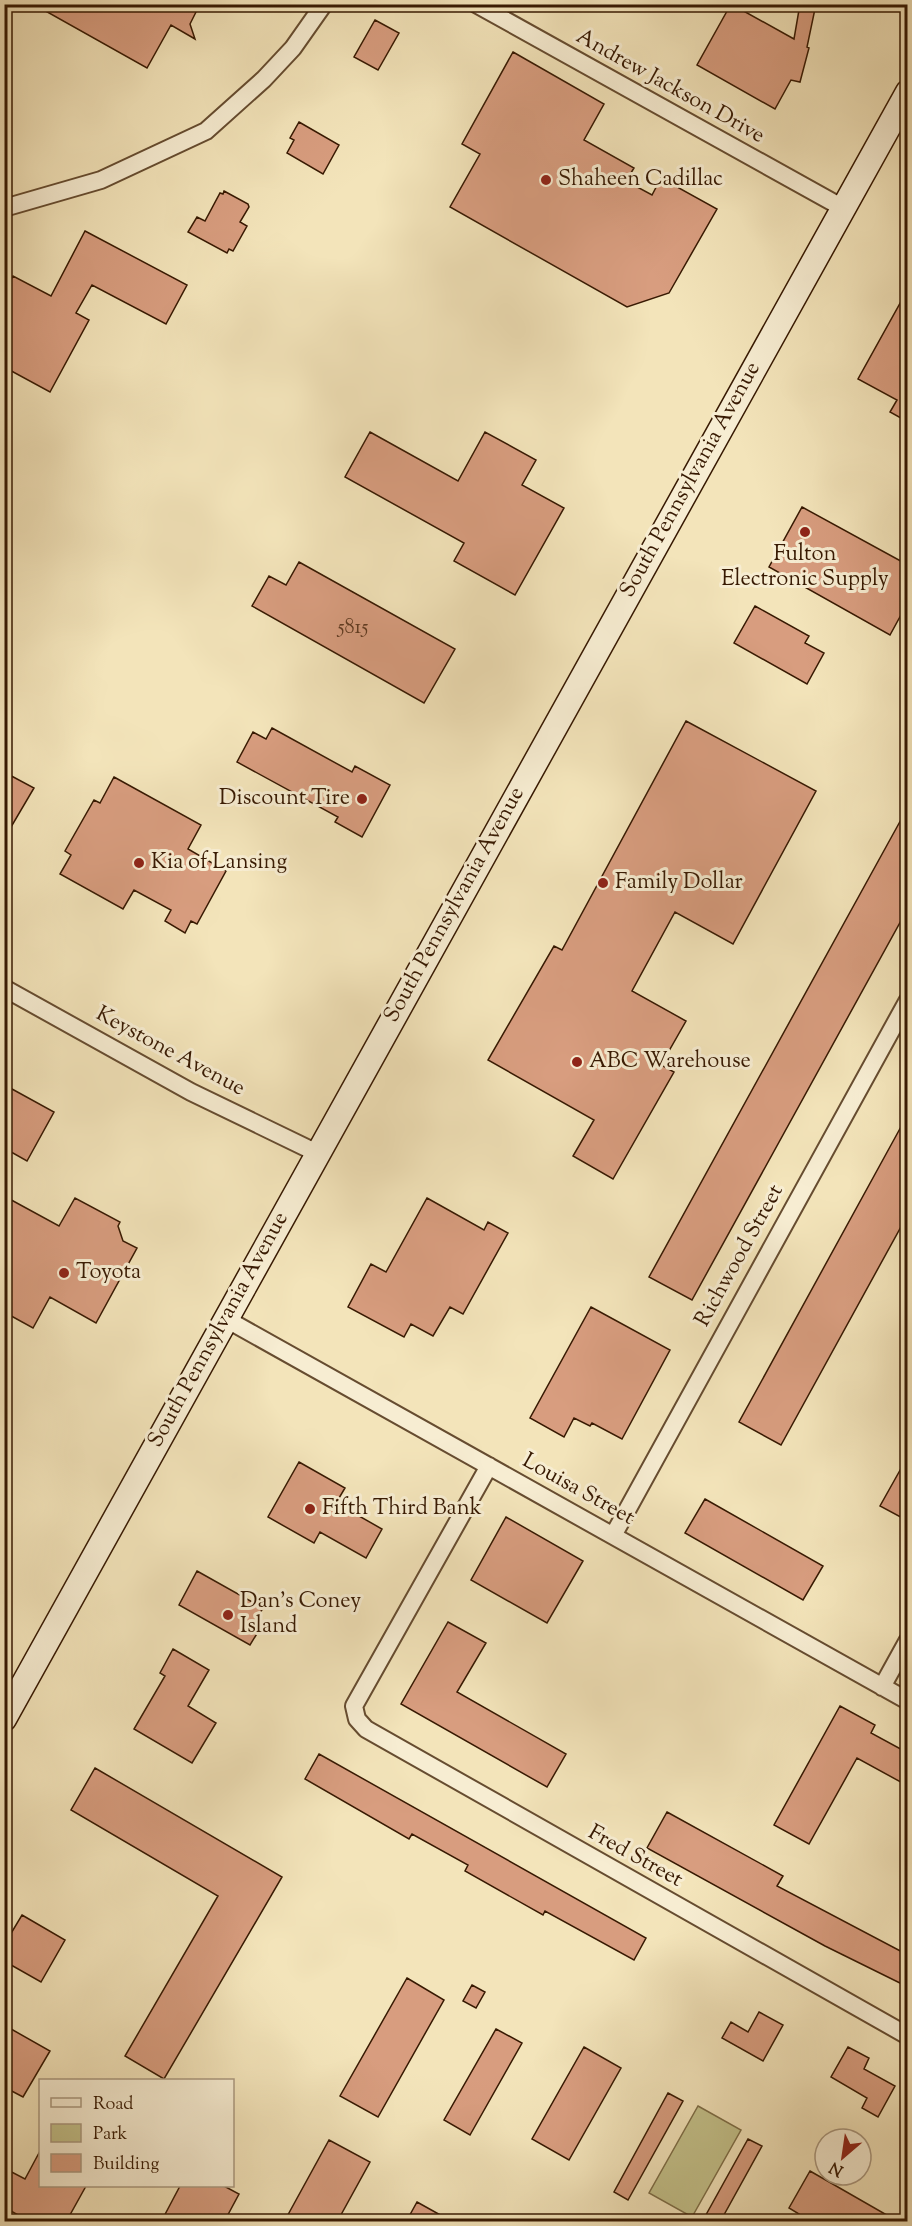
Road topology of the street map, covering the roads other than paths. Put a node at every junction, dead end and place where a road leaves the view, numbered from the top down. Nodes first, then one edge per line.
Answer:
1 (324, 4) edge
2 (476, 4) edge
3 (908, 92) edge
4 (4, 208) edge
5 (843, 208) junction
6 (4, 988) edge
7 (908, 1000) edge
8 (317, 1153) junction
9 (226, 1319) junction
10 (489, 1466) junction
11 (614, 1534) junction
12 (908, 1640) edge
13 (882, 1687) junction
14 (908, 1701) edge
15 (4, 1719) edge
16 (908, 2036) edge

1 - 4 street
2 - 5 street, Andrew Jackson Drive
3 - 5 main road, South Pennsylvania Avenue
5 - 8 main road, South Pennsylvania Avenue
6 - 8 street, Keystone Avenue
7 - 11 street, Richwood Street
8 - 9 main road, South Pennsylvania Avenue
9 - 10 street, Louisa Street
9 - 15 main road, South Pennsylvania Avenue
10 - 11 street, Louisa Street
10 - 16 street, Fred Street
11 - 13 street, Louisa Street
12 - 13 street
13 - 14 street, Louisa Street

